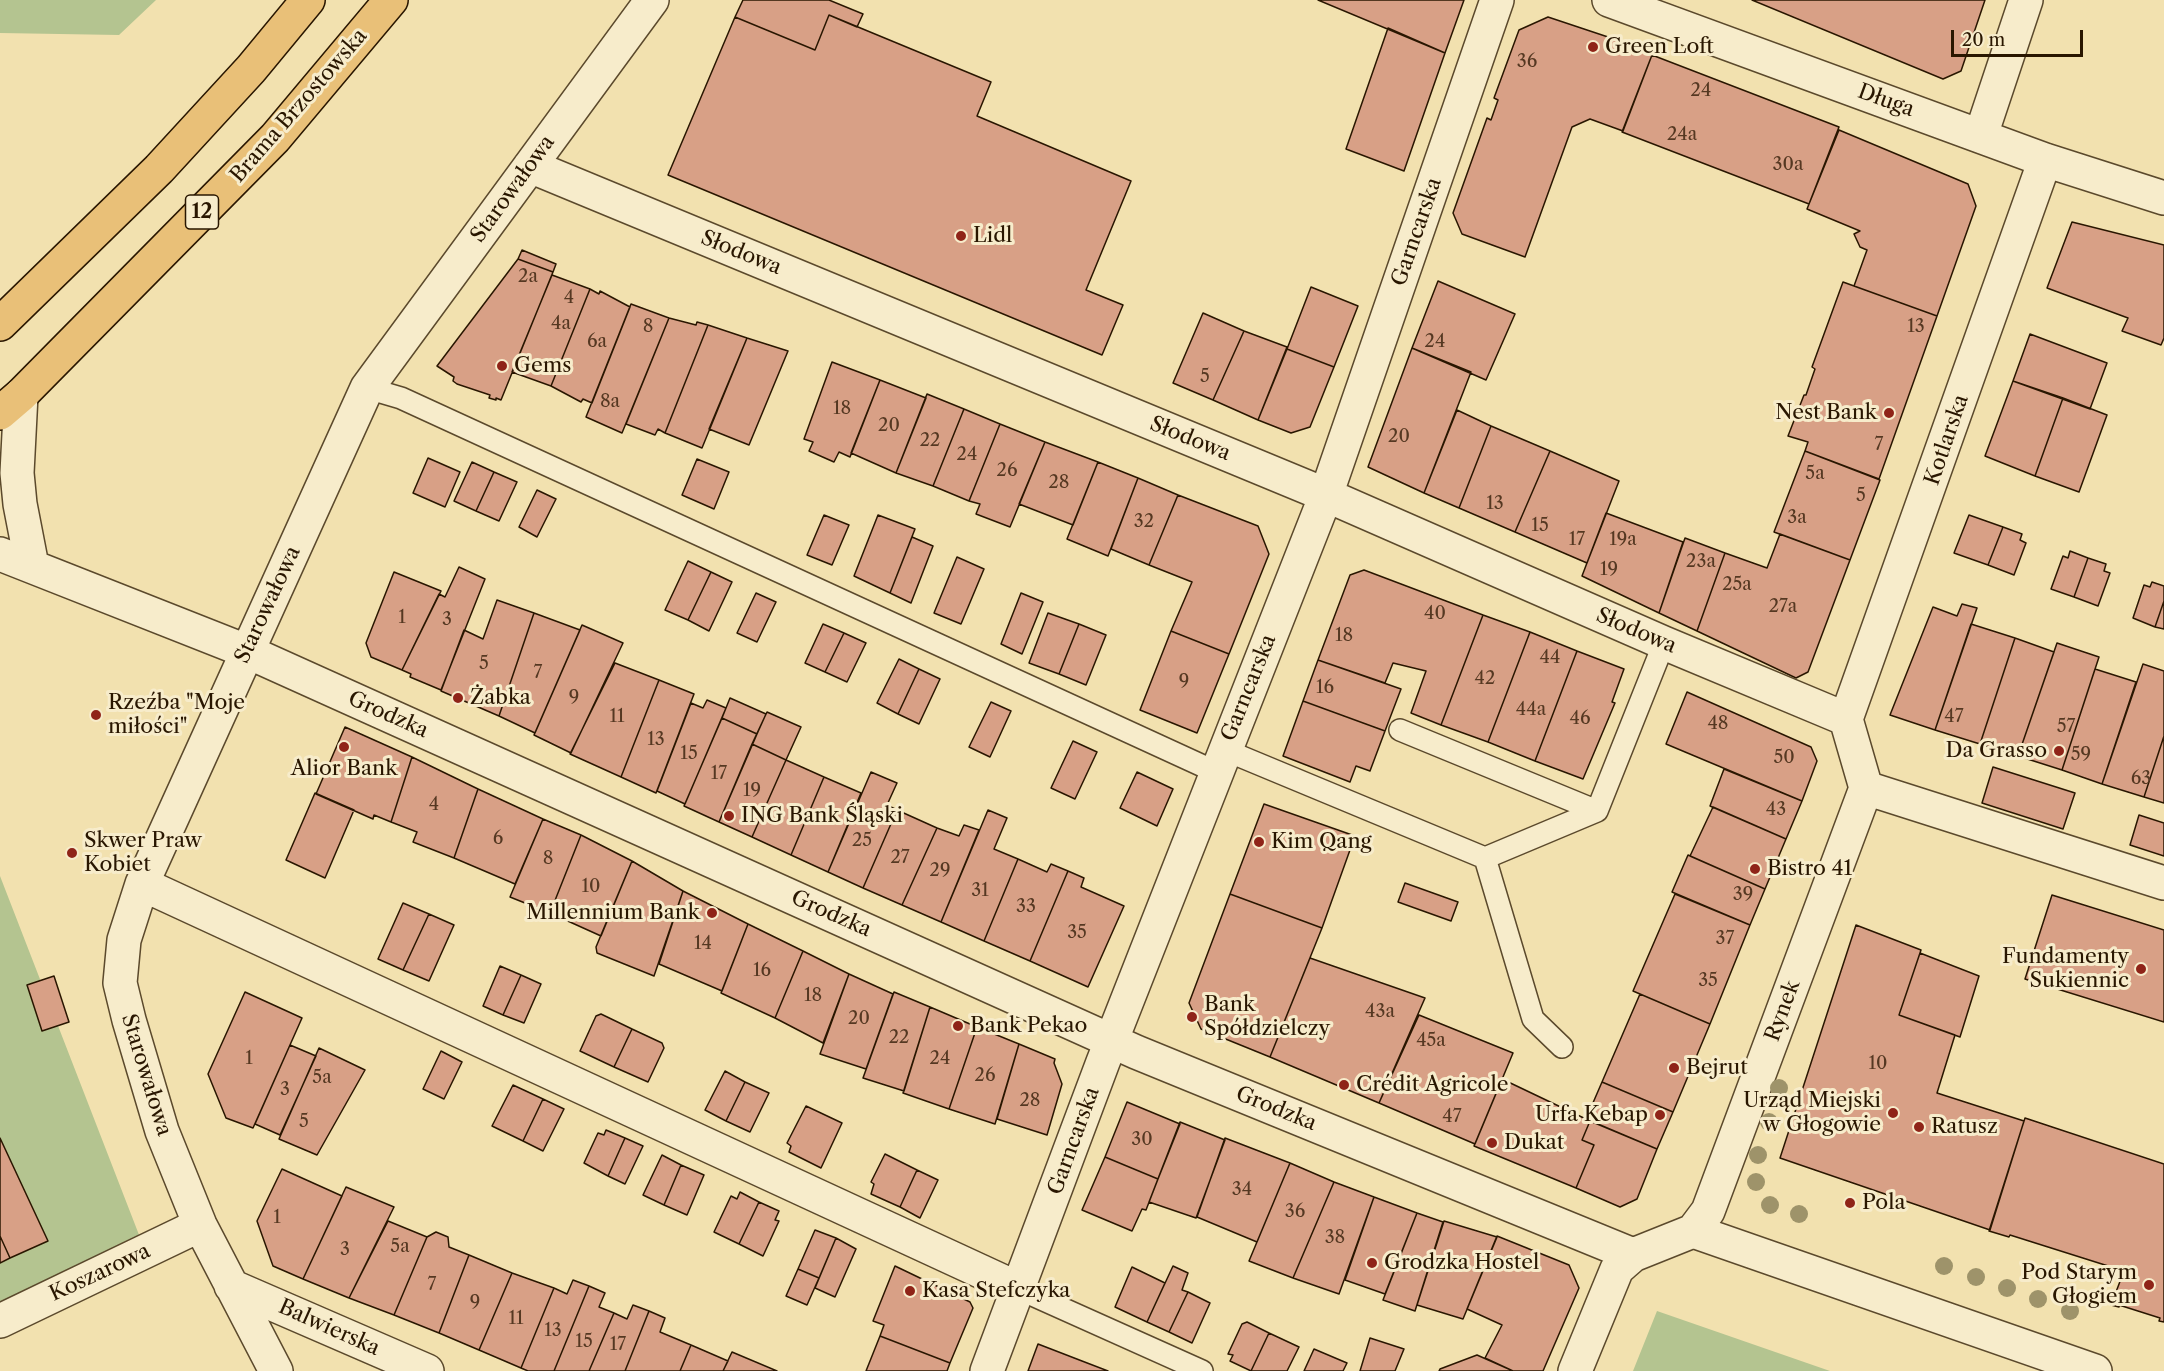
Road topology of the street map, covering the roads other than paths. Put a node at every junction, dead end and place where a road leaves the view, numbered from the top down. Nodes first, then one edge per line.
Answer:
1 (308, 0) edge
2 (391, 0) edge
3 (652, 0) edge
4 (1497, 0) edge
5 (1609, 0) edge
6 (2026, 0) edge
7 (1981, 135) junction
8 (2045, 160) junction
9 (530, 166) junction
10 (2164, 198) edge
11 (0, 324) edge
12 (367, 388) junction
13 (10, 404) edge
14 (1326, 495) junction
15 (0, 554) edge
16 (32, 566) junction
17 (1664, 644) junction
18 (246, 651) junction
19 (1846, 719) junction
20 (1400, 730) dead end
21 (1221, 761) junction
22 (1866, 788) junction
23 (1597, 811) junction
24 (1485, 858) junction
25 (142, 884) junction
26 (2164, 884) edge
27 (1112, 1040) junction
28 (1562, 1047) dead end
29 (200, 1225) junction
30 (1693, 1231) junction
31 (1633, 1255) junction
32 (231, 1286) junction
33 (1019, 1289) junction
34 (0, 1320) edge
35 (2048, 1363) edge
36 (276, 1371) edge
37 (427, 1371) edge
38 (987, 1371) edge
39 (1202, 1371) edge
40 (1575, 1371) edge
41 (2095, 1371) edge

1 - 11 main road
2 - 13 main road, Brama Brzostowska / 12
3 - 9 street, Starowałowa
4 - 14 street, Garncarska
5 - 7 street, Długa
6 - 7 street
7 - 8 street, Długa
8 - 10 street, Długa
8 - 19 street, Kotlarska
9 - 12 street, Starowałowa
9 - 14 street, Słodowa
12 - 18 street, Starowałowa
12 - 21 lane
13 - 16 street
14 - 17 street, Słodowa
14 - 21 street, Garncarska
15 - 16 street, Grodzka
16 - 18 street, Grodzka
17 - 19 street, Słodowa
17 - 23 lane
18 - 25 street, Starowałowa
18 - 27 street, Grodzka
19 - 22 street
20 - 23 lane
21 - 24 lane
21 - 27 street, Garncarska
22 - 26 street
22 - 30 street, Rynek
23 - 24 lane
24 - 28 lane
25 - 29 street, Starowałowa
25 - 33 street
27 - 31 street, Grodzka
27 - 33 street, Garncarska
29 - 32 street, Starowałowa
29 - 34 street, Koszarowa
30 - 31 street
30 - 35 street
31 - 40 street
32 - 36 street, Starowałowa
32 - 37 street, Balwierska
33 - 38 street, Garncarska
33 - 39 lane
35 - 41 street

